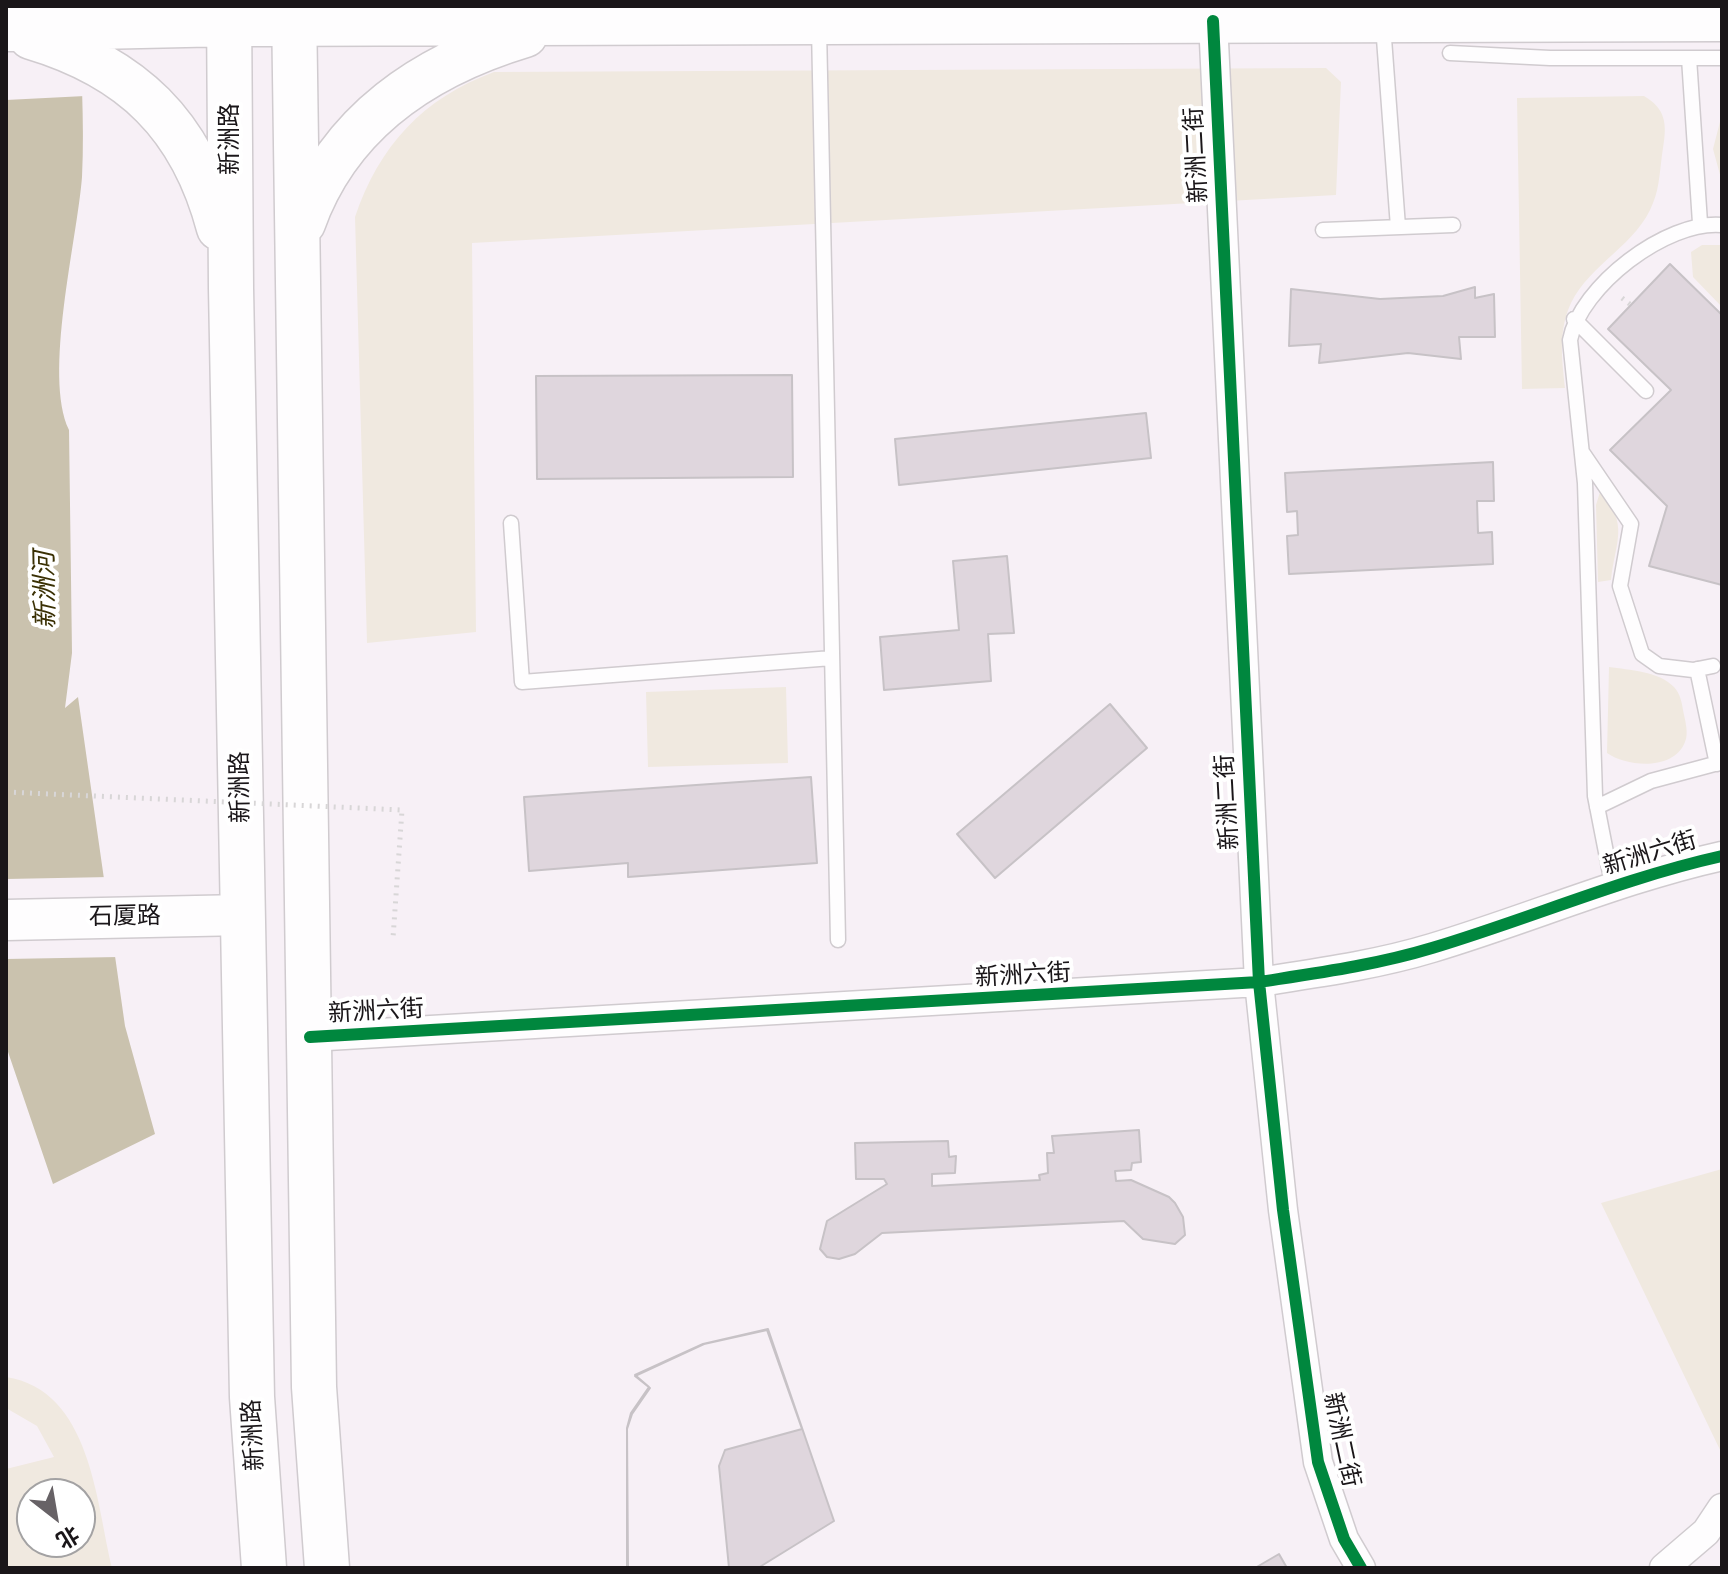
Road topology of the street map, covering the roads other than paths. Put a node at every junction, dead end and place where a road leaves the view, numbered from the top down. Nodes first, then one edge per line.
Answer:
1 (229, 15) edge
2 (294, 15) edge
3 (427, 15) edge
4 (1722, 19) edge
5 (1213, 21) junction
6 (1382, 21) junction
7 (819, 23) junction
8 (558, 25) junction
9 (6, 29) edge
10 (1450, 53) dead end
11 (1689, 58) junction
12 (1722, 58) edge
13 (1700, 223) junction
14 (1453, 225) dead end
15 (1722, 225) edge
16 (1398, 227) junction
17 (1323, 230) dead end
18 (297, 240) junction
19 (231, 288) junction
20 (1574, 319) junction
21 (1646, 391) dead end
22 (1582, 452) junction
23 (511, 523) dead end
24 (832, 658) junction
25 (1713, 666) dead end
26 (1697, 669) junction
27 (1719, 763) edge
28 (1597, 807) junction
29 (1722, 856) edge
30 (1613, 888) junction
31 (244, 915) junction
32 (6, 920) edge
33 (838, 940) dead end
34 (1259, 982) junction
35 (310, 1037) junction
36 (1722, 1508) edge
37 (264, 1568) edge
38 (327, 1568) edge
39 (1361, 1568) edge
40 (1664, 1568) edge

1 - 2 main road
1 - 9 main road
1 - 19 main road, 新洲路
2 - 3 main road
2 - 18 main road
3 - 8 main road
4 - 6 main road
5 - 6 main road
5 - 7 main road
5 - 34 street, 新洲二街
6 - 16 lane
7 - 8 main road
7 - 24 lane
8 - 18 main road
9 - 19 main road
10 - 11 lane
11 - 12 lane
11 - 13 lane
13 - 15 lane
13 - 20 lane
14 - 16 lane
16 - 17 lane
18 - 35 main road
19 - 31 main road, 新洲路
20 - 21 lane
20 - 22 lane
22 - 26 lane
22 - 28 lane
23 - 24 lane
24 - 33 lane
25 - 26 lane
26 - 27 lane
27 - 28 lane
28 - 30 lane
29 - 30 street, 新洲六街
30 - 34 street, 新洲六街
31 - 32 street, 石厦路
31 - 37 main road, 新洲路
34 - 35 street, 新洲六街
34 - 39 street, 新洲二街
35 - 38 main road
36 - 40 street

